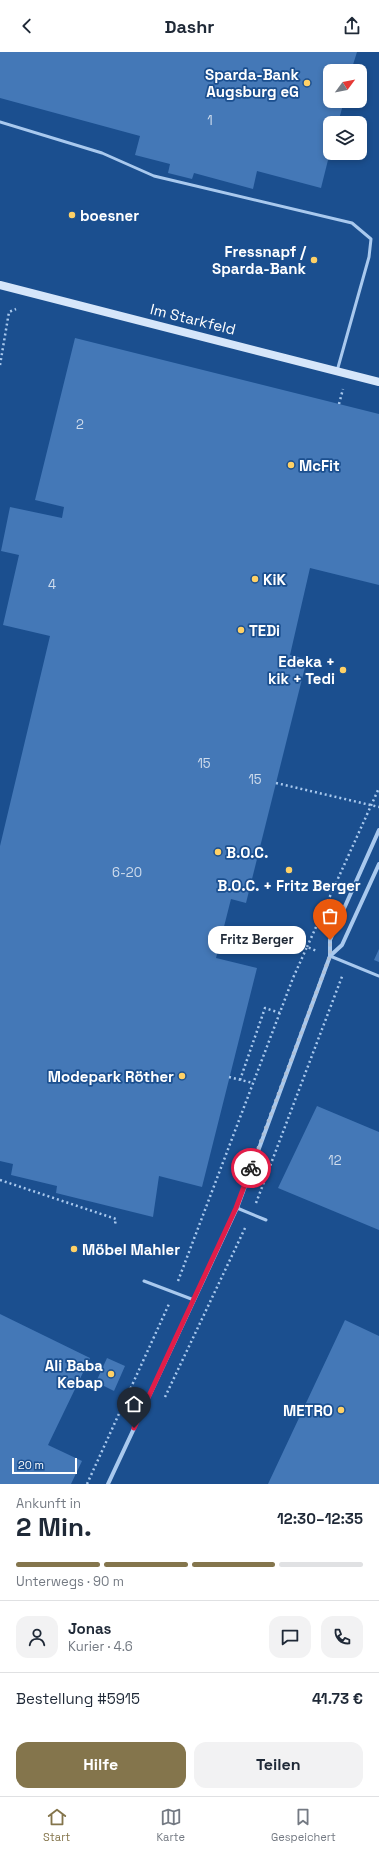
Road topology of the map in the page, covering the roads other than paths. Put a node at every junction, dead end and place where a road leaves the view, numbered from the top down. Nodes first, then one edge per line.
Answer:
1 (0, 122) edge
2 (0, 285) edge
3 (337, 371) junction
4 (379, 382) edge
5 (379, 830) edge
6 (379, 864) edge
7 (330, 956) junction
8 (379, 976) edge
9 (236, 1208) junction
10 (266, 1220) dead end
11 (144, 1281) dead end
12 (194, 1300) junction
13 (108, 1484) edge

1 - 3 lane
2 - 3 main road, Im Starkfeld
3 - 4 main road, Im Starkfeld
5 - 7 street
6 - 7 street
7 - 8 lane
7 - 9 street
9 - 10 lane
9 - 12 street
11 - 12 lane
12 - 13 street

